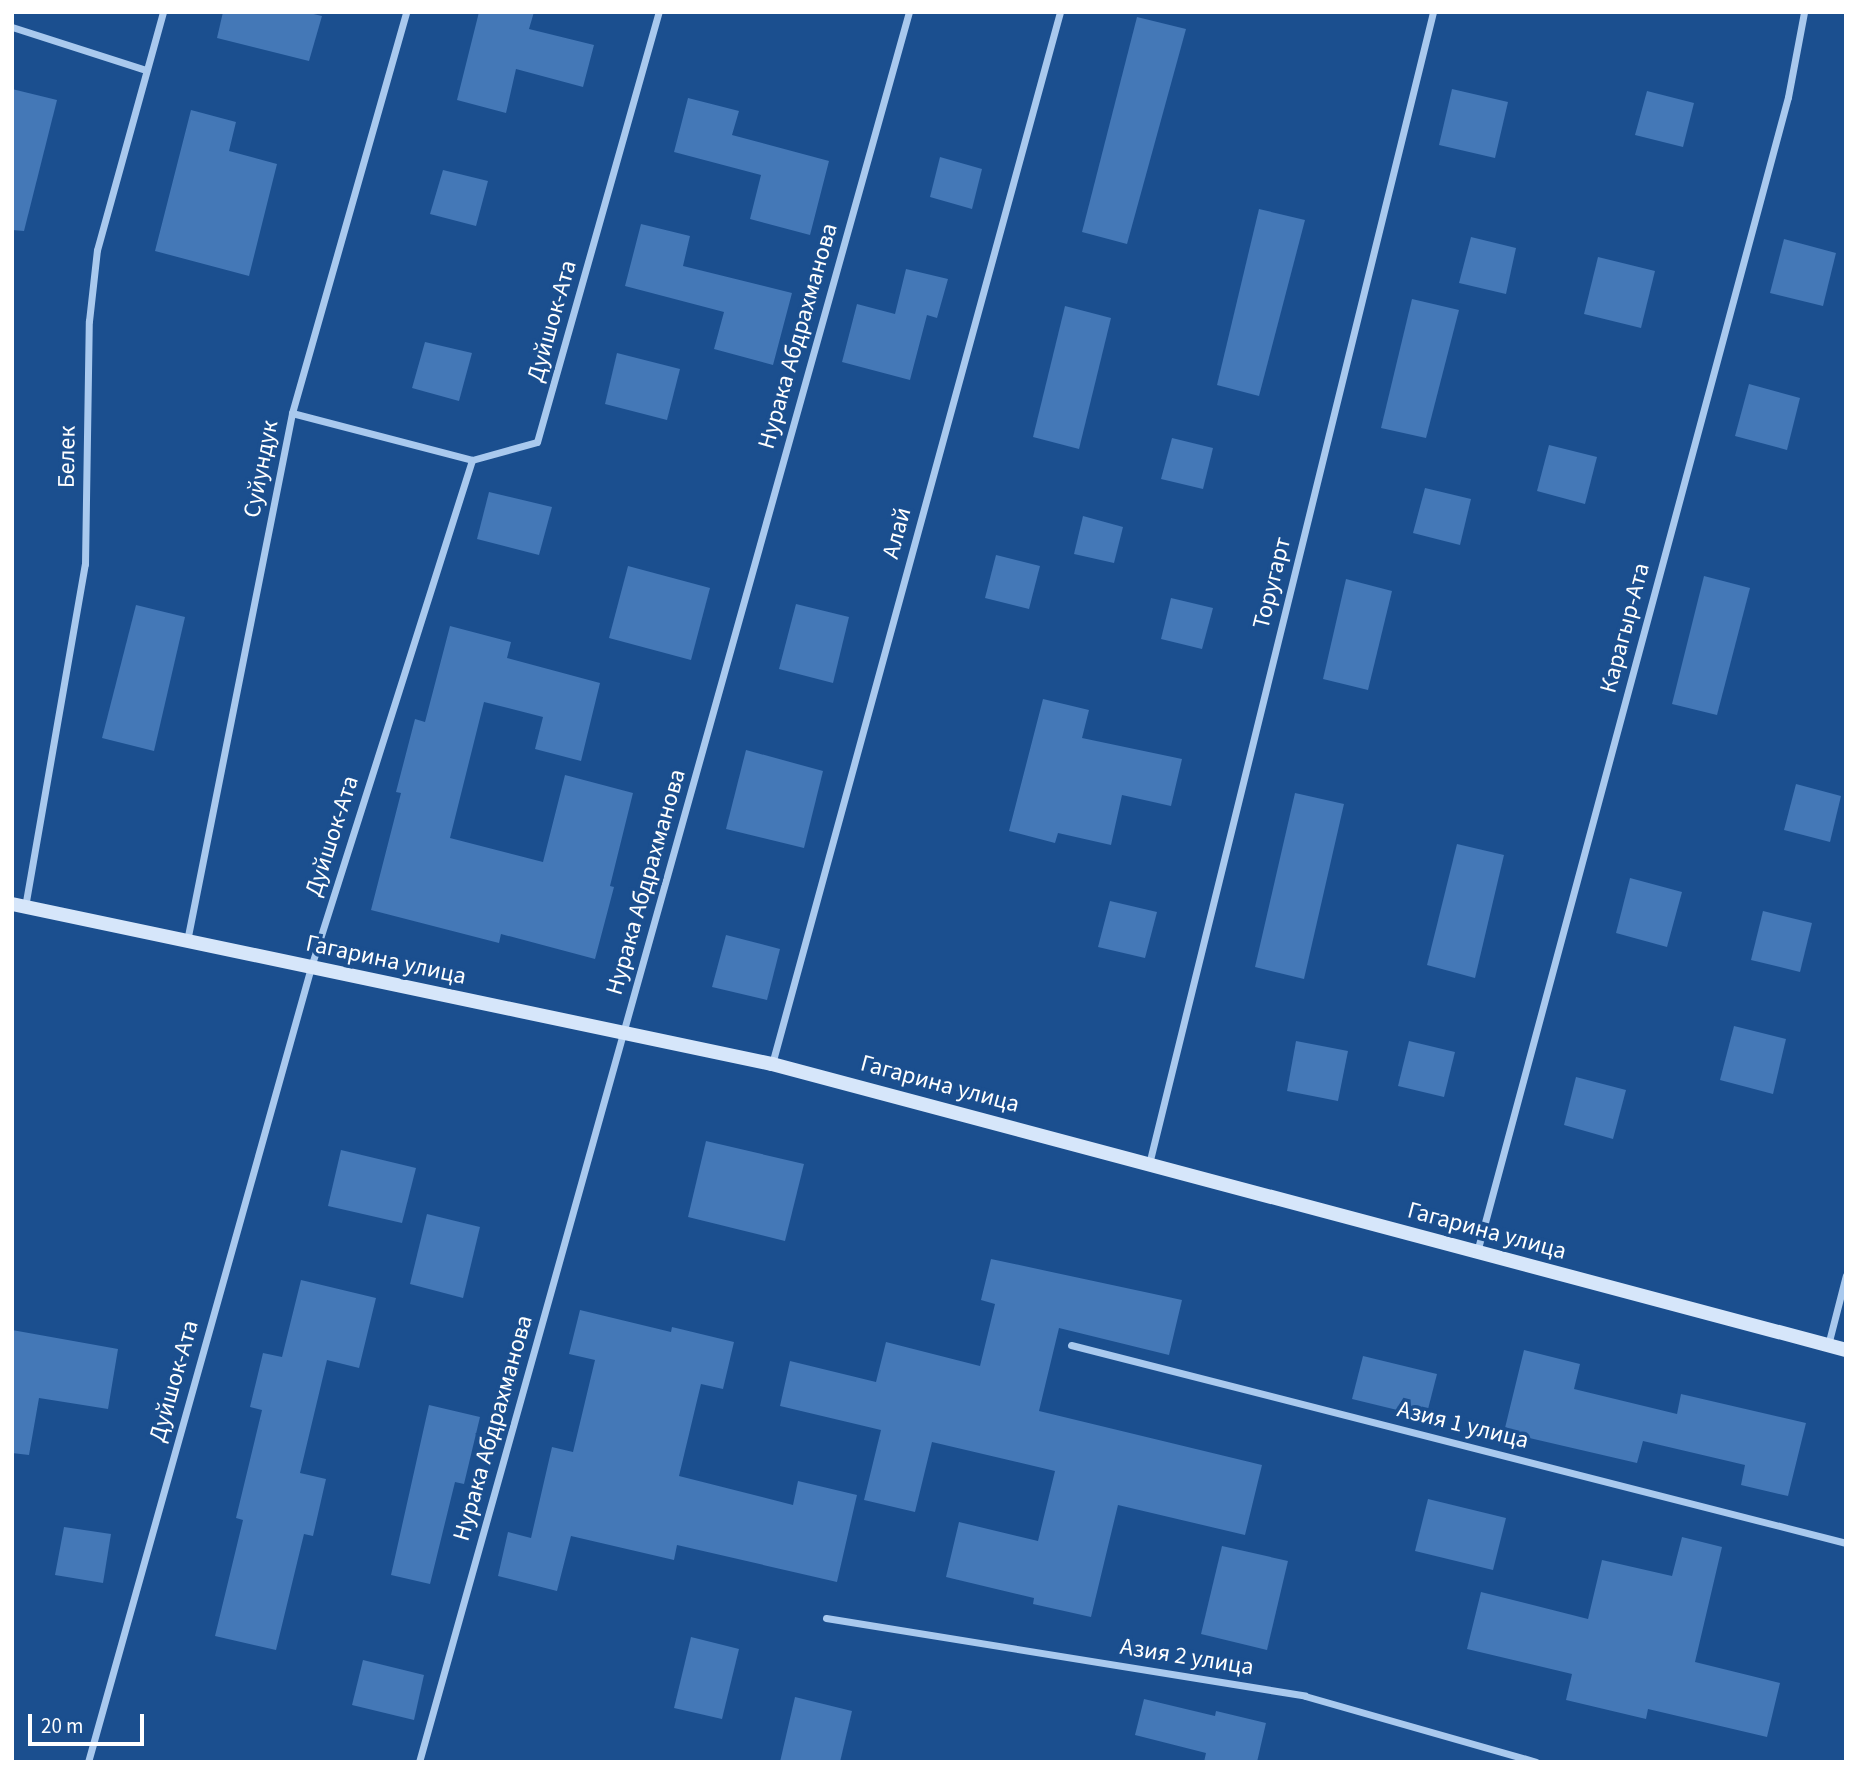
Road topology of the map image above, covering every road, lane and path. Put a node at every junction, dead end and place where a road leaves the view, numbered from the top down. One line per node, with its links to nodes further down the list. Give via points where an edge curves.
1 (163, 12): 9 (street, Белек)
2 (406, 12): 10 (street, Суйундук)
3 (659, 12): 11 (street, Дуйшок-Ата, via 537,442)
4 (909, 12): 15 (street, Нурака Абдрахманова)
5 (1060, 12): 16 (street, Алай)
6 (1433, 12): 17 (street, Торугарт)
7 (1804, 12): 18 (street, Карагыр-Ата, via 1788,97)
8 (12, 27): 9 (street)
9 (146, 70): 12 (street, Белек, via 97,250 89,321 85,564)
10 (292, 413): 11 (street); 13 (street, Суйундук)
11 (472, 460): 14 (street, Дуйшок-Ата)
12 (19, 905): 13 (main road, Гагарина улица)
13 (187, 941): 14 (main road, Гагарина улица)
14 (311, 967): 15 (main road, Гагарина улица); 25 (street, Дуйшок-Ата)
15 (624, 1033): 16 (main road, Гагарина улица); 26 (street, Нурака Абдрахманова)
16 (772, 1064): 17 (main road, Гагарина улица)
17 (1149, 1164): 18 (main road, Гагарина улица)
18 (1477, 1252): 21 (main road, Гагарина улица)
19 (1846, 1275): 21 (street)
20 (1071, 1345): 23 (street, Азия 1 улица)
21 (1828, 1345): 22 (main road, Гагарина улица)
22 (1846, 1350)
23 (1846, 1543)
24 (826, 1618): 27 (street, Азия 2 улица, via 1305,1696)
25 (88, 1762)
26 (419, 1762)
27 (1536, 1762)

